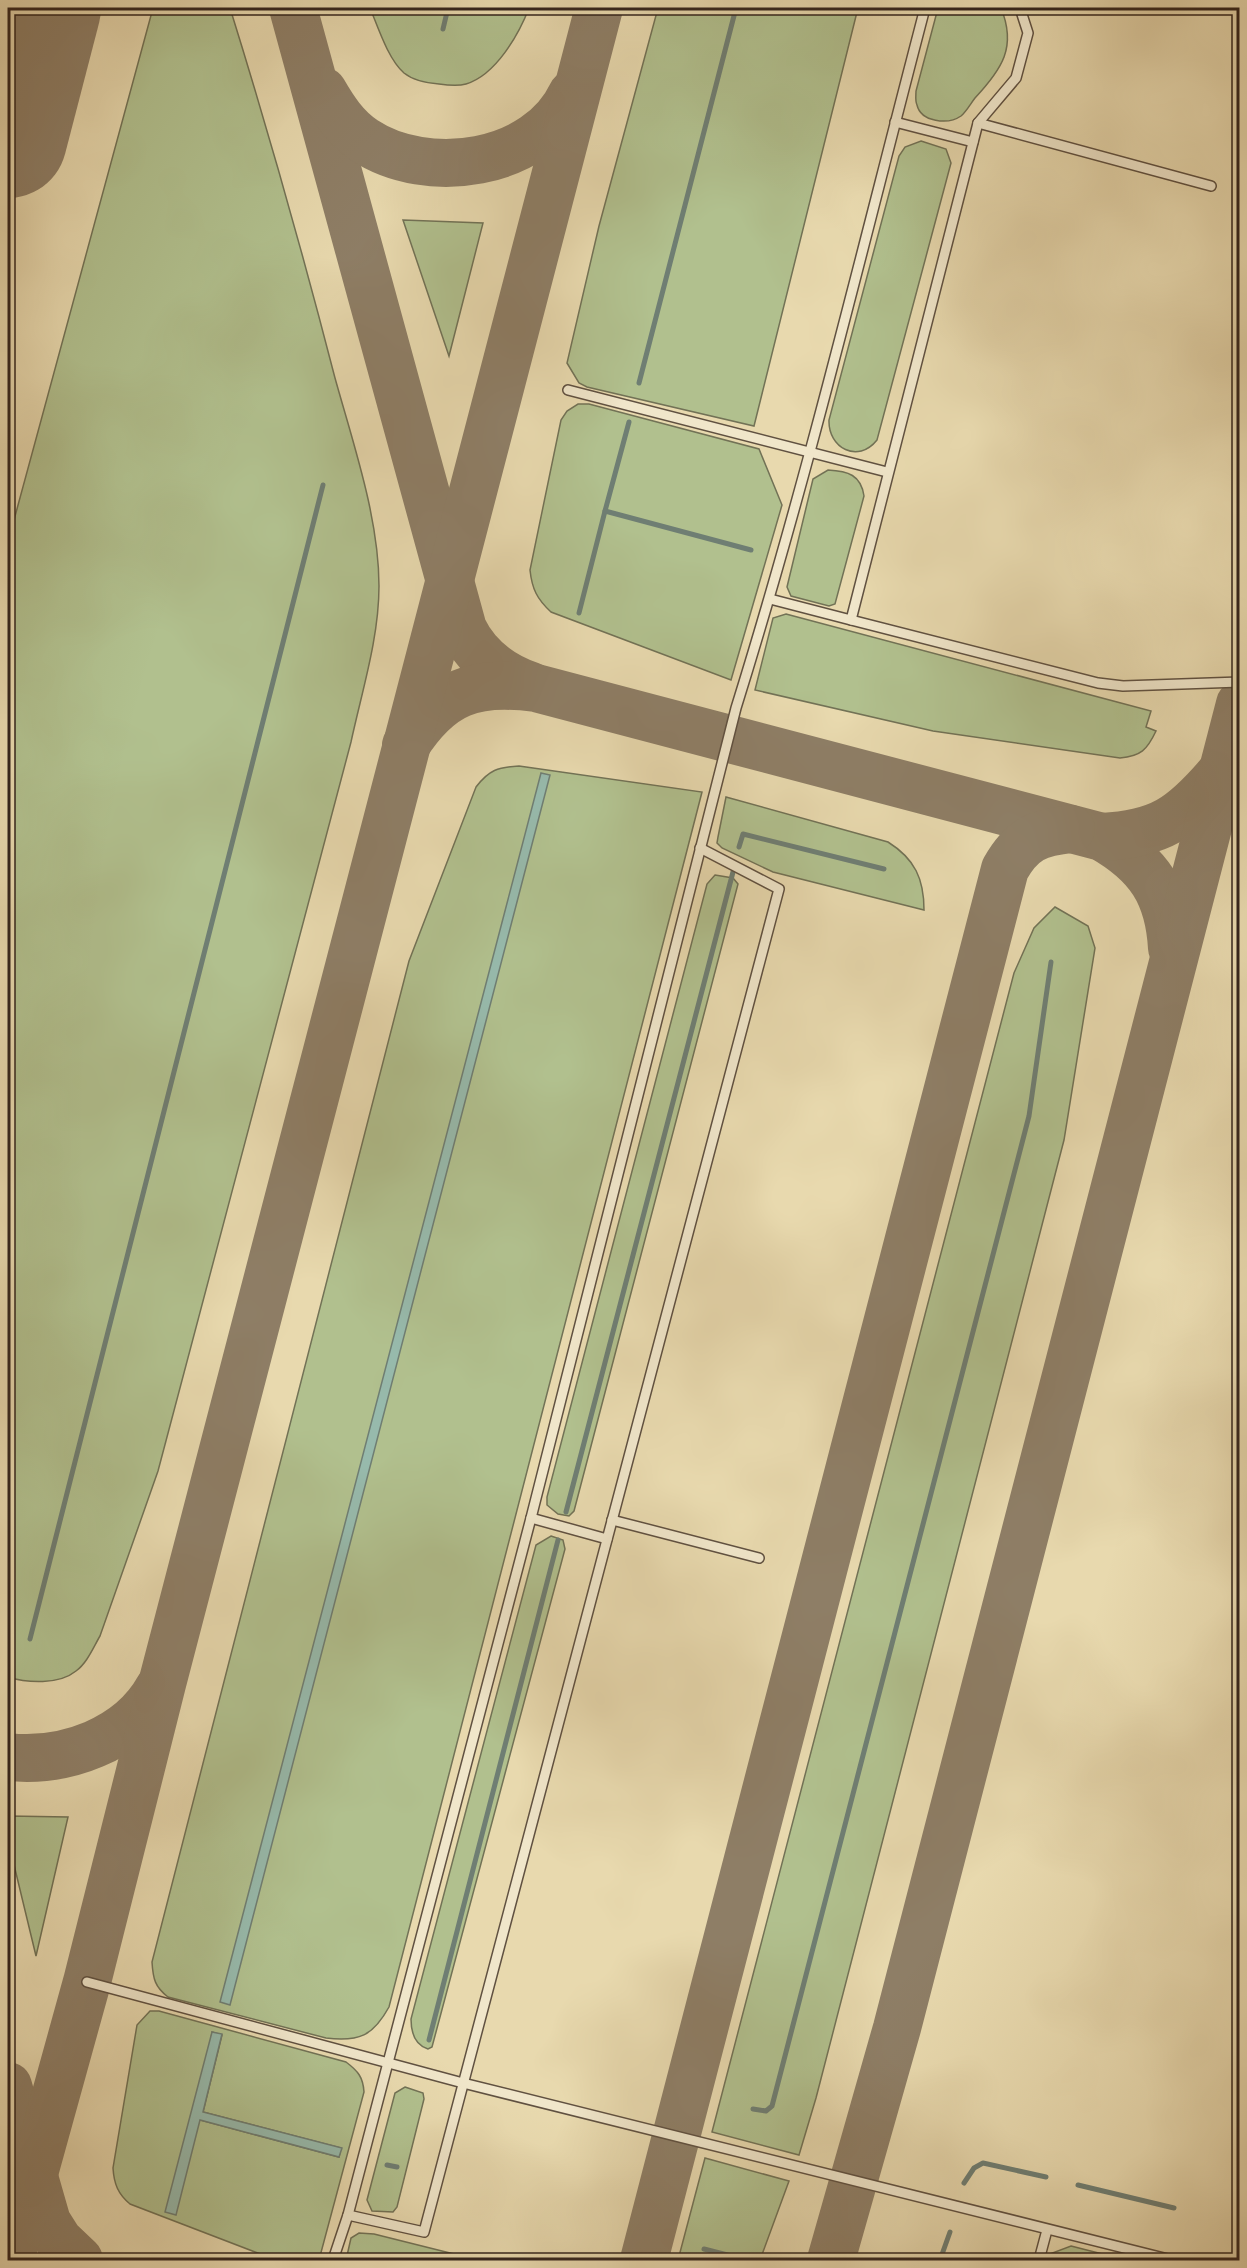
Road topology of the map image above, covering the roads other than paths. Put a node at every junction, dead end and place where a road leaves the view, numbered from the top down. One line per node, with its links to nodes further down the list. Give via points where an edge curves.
1 (924, 8): 3 (lane)
2 (1020, 8): 4 (lane, via 1028,33 1016,78)
3 (895, 122): 5 (lane); 8 (lane)
4 (978, 123): 5 (lane); 6 (lane)
5 (973, 142): 9 (lane)
6 (1211, 186)
7 (568, 390): 8 (lane)
8 (810, 451): 9 (lane); 10 (lane)
9 (887, 472): 11 (lane)
10 (770, 599): 11 (lane); 13 (lane, via 736,708)
11 (851, 620): 12 (lane, via 1098,683 1123,686)
12 (1239, 682)
13 (700, 848): 14 (lane); 15 (lane, via 779,889)
14 (531, 1518): 16 (lane); 19 (lane)
15 (612, 1520): 16 (lane); 17 (lane)
16 (607, 1539): 20 (lane)
17 (759, 1558)
18 (87, 1982): 19 (lane)
19 (388, 2063): 20 (lane); 21 (lane)
20 (463, 2083): 21 (lane, via 424,2232); 22 (lane)
21 (348, 2215): 23 (lane)
22 (1047, 2230): 24 (lane); 25 (lane)
23 (333, 2260)
24 (1039, 2260)
25 (1172, 2260)

